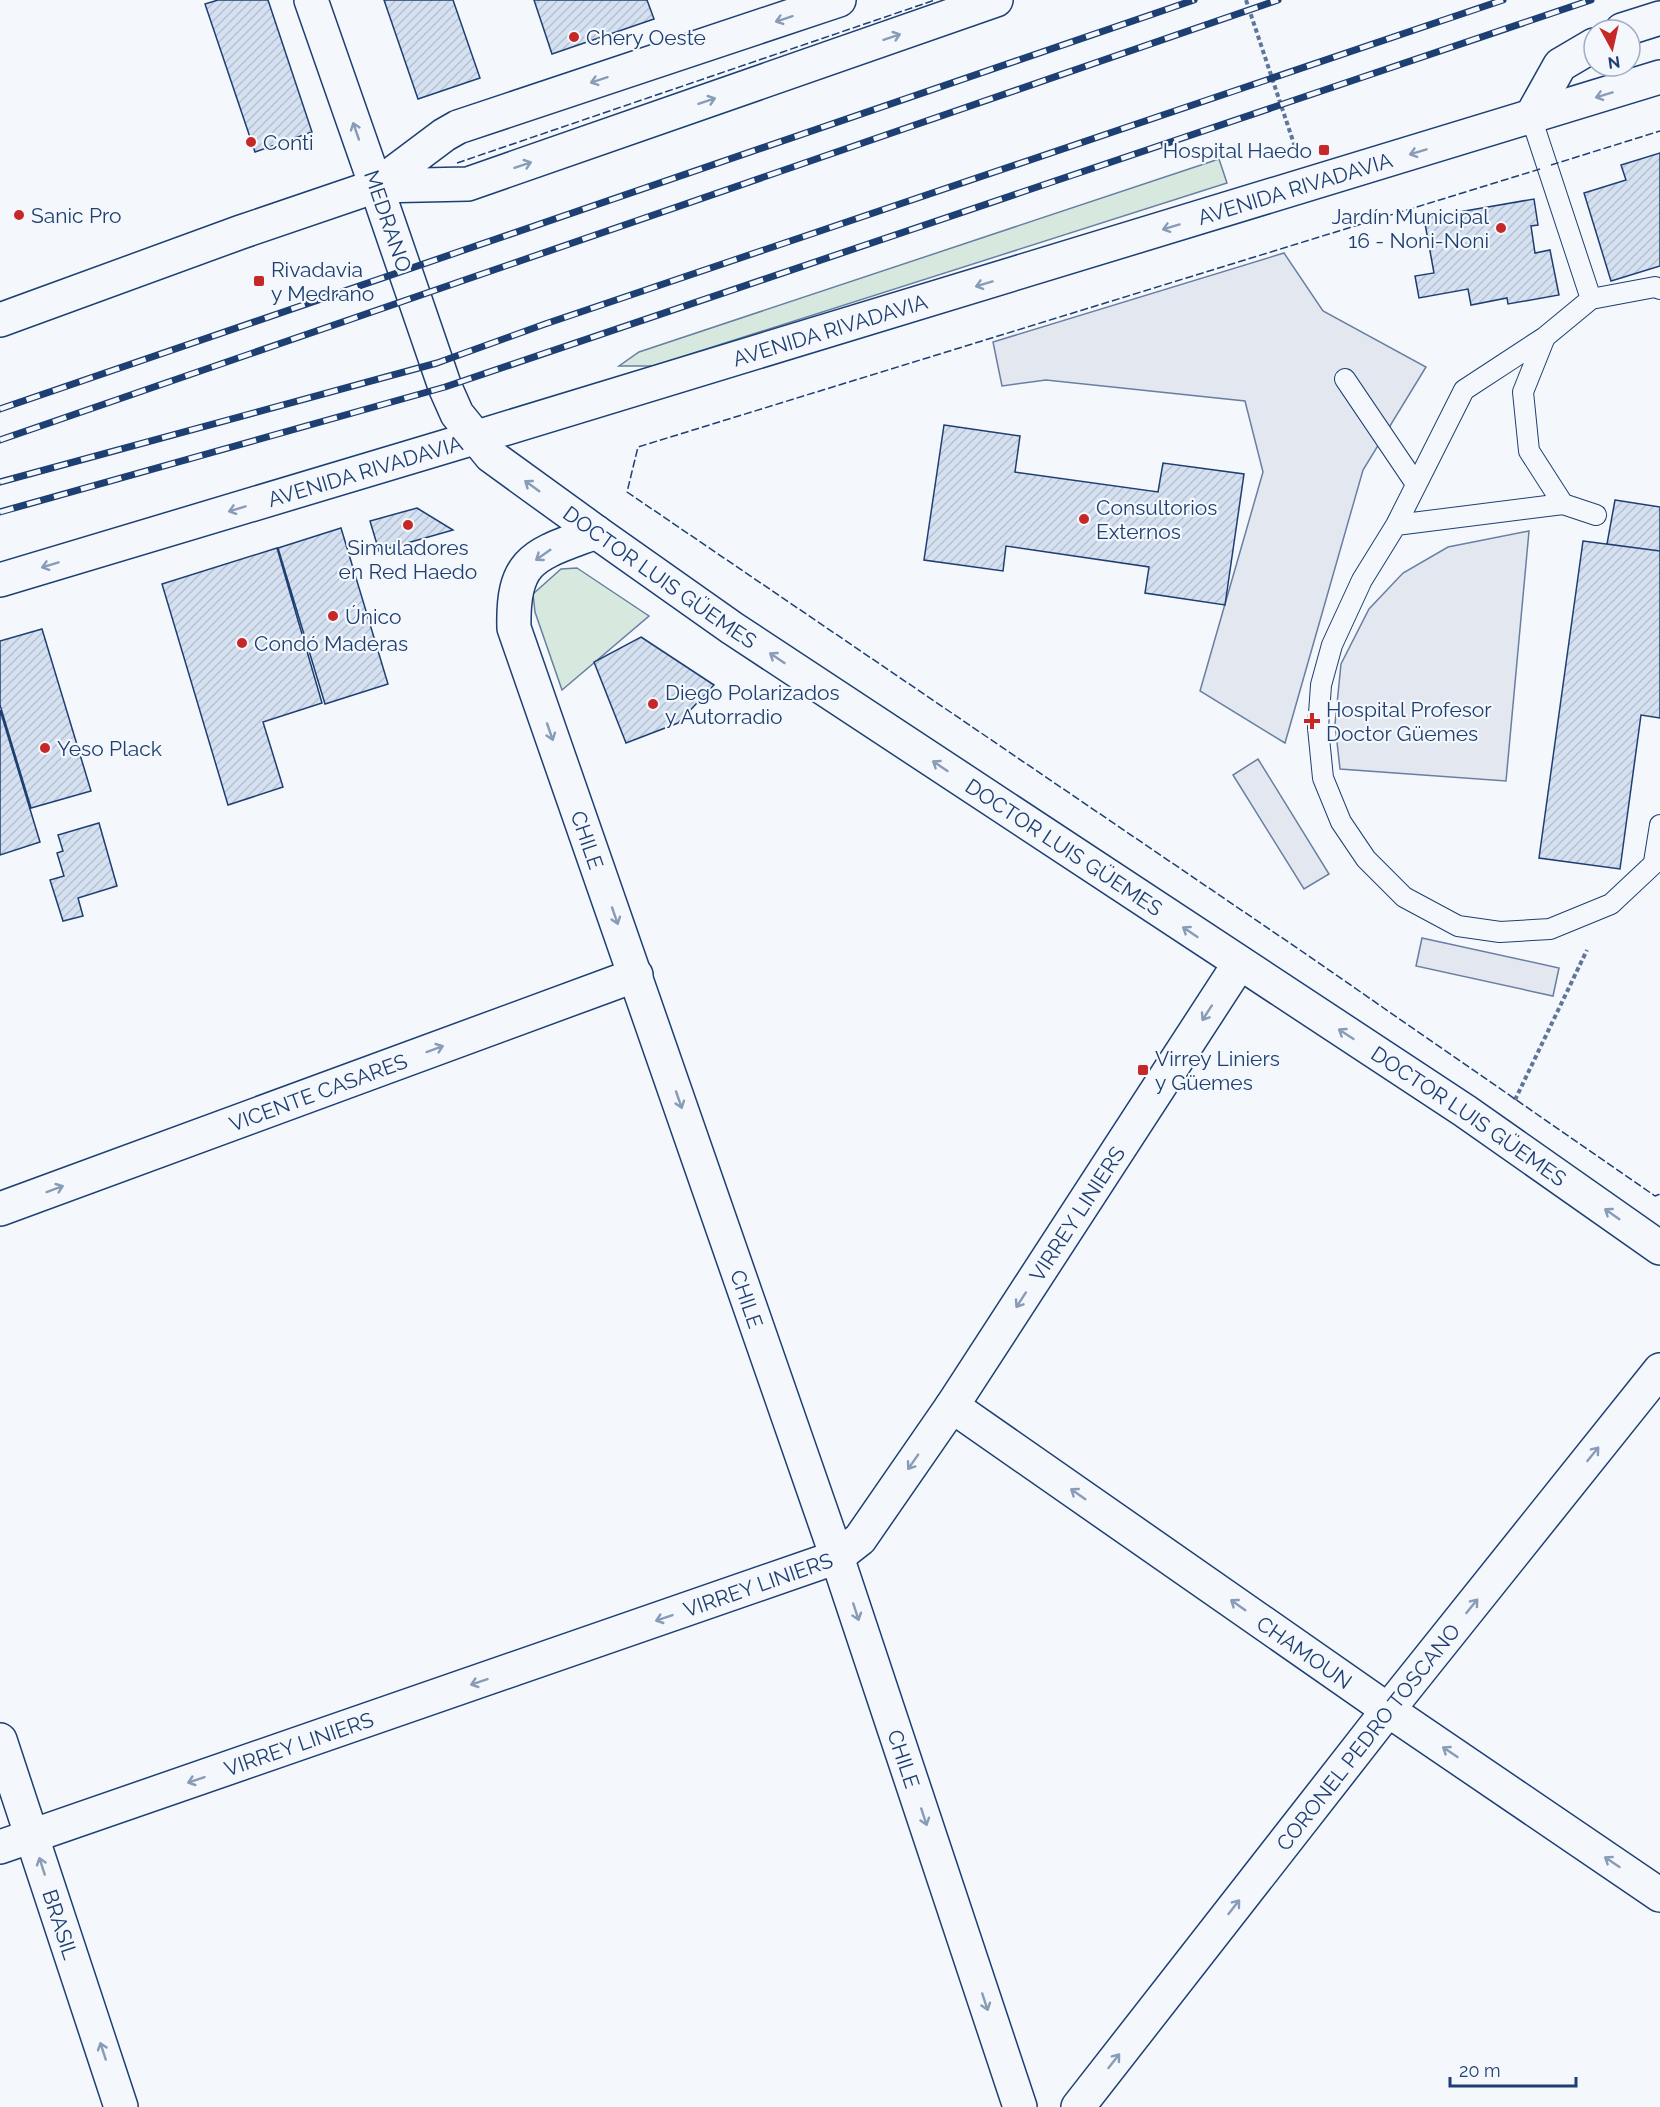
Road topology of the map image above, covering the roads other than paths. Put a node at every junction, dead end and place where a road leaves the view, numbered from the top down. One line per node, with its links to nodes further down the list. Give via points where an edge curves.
1 (311, 0): 9 (street, MEDRANO, one-way to 1)
2 (839, 0): 9 (street, one-way to 9, via 458,127)
3 (996, 0): 9 (street, one-way to 3, via 468,184)
4 (1660, 18): 5 (street)
5 (1642, 24)
6 (1582, 52): 8 (street, via 1560,65)
7 (1660, 77): 8 (street, AVENIDA RIVADAVIA, one-way to 8)
8 (1531, 117): 11 (lane); 15 (street, AVENIDA RIVADAVIA, one-way to 15)
9 (376, 186): 12 (street); 15 (street, MEDRANO, via 445,387)
10 (1660, 289): 11 (lane)
11 (1591, 299): 13 (lane)
12 (0, 320)
13 (1545, 337): 16 (lane, via 1464,390); 17 (lane, via 1523,392 1529,451)
14 (1345, 379): 16 (lane)
15 (474, 438): 20 (street, DOCTOR LUIS GÜEMES, one-way to 15, via 491,456); 21 (street, AVENIDA RIVADAVIA, one-way to 21)
16 (1416, 484): 19 (lane)
17 (1563, 504): 18 (lane); 19 (lane)
18 (1596, 515)
19 (1396, 525): 23 (lane, via 1357,591 1332,645 1321,685 1318,728 1323,777 1341,822 1372,868 1404,897 1458,926 1500,932 1550,929 1611,904)
20 (596, 532): 24 (street, DOCTOR LUIS GÜEMES, one-way to 20, via 732,628); 25 (street, CHILE, one-way to 25, via 548,550 521,571 513,598 514,628)
21 (0, 580)
22 (1660, 825): 23 (lane)
23 (1657, 860)
24 (1239, 964): 27 (street, DOCTOR LUIS GÜEMES, one-way to 24, via 1465,1111); 29 (street, VIRREY LINIERS, one-way to 29)
25 (636, 975): 26 (street, VICENTE CASARES, one-way to 25); 30 (street, CHILE, one-way to 30)
26 (0, 1209)
27 (1660, 1248)
28 (1660, 1370): 31 (street, CORONEL PEDRO TOSCANO, one-way to 28)
29 (952, 1406): 30 (street, VIRREY LINIERS, one-way to 30, via 860,1539); 31 (street, CHAMOUN, one-way to 29)
30 (837, 1557): 33 (street, VIRREY LINIERS, one-way to 33); 37 (street, CHILE, one-way to 37)
31 (1388, 1710): 35 (street, CHAMOUN, one-way to 31); 38 (street, CORONEL PEDRO TOSCANO, one-way to 31)
32 (0, 1740): 33 (street, BRASIL)
33 (32, 1836): 34 (street, VIRREY LINIERS); 36 (street, BRASIL, one-way to 33)
34 (0, 1847)
35 (1660, 1895)
36 (121, 2107)
37 (1020, 2107)
38 (1078, 2107)

